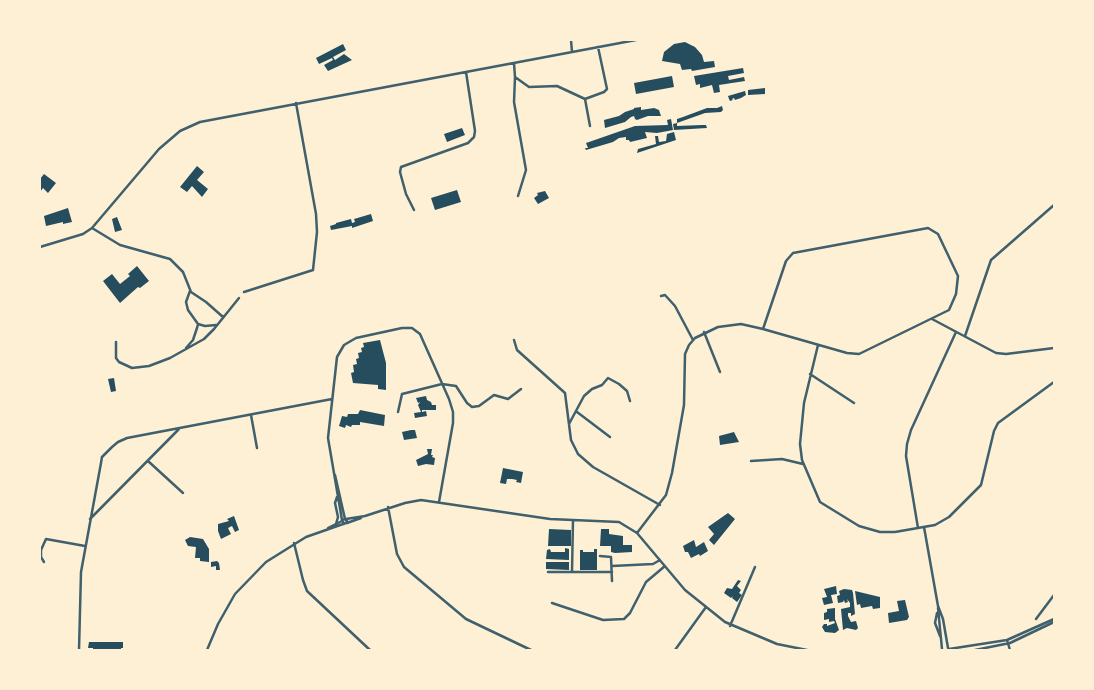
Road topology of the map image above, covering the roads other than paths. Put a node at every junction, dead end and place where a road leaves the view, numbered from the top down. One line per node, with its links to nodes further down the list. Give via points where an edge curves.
1 (571, 40): 4 (street)
2 (636, 40): 3 (street)
3 (598, 47): 4 (street); 8 (street, via 606,90)
4 (572, 52): 5 (street)
5 (514, 63): 6 (street); 7 (street)
6 (466, 72): 9 (street); 13 (street, via 474,137 468,143 401,167 406,194)
7 (515, 77): 8 (street, via 529,87 557,86); 11 (street, via 514,102 526,170)
8 (585, 99): 10 (street)
9 (296, 103): 14 (street, via 213,119 180,132 159,149); 17 (street, via 318,232 313,270)
10 (590, 126)
11 (518, 196)
12 (1054, 206): 27 (street, via 991,260)
13 (414, 210)
14 (92, 228): 15 (street, via 83,234); 16 (street, via 120,245 170,259 183,272)
15 (40, 247)
16 (190, 291): 20 (street); 22 (street, via 186,302 188,310)
17 (244, 292)
18 (661, 296): 29 (street, via 665,295 675,306)
19 (239, 298): 20 (street)
20 (223, 317): 23 (street)
21 (932, 319): 24 (street, via 950,308 959,280 938,234 927,228 791,254 786,261); 26 (street); 31 (street, via 859,354)
22 (198, 324): 23 (street); 33 (street, via 193,340)
23 (218, 324): 33 (street, via 204,339)
24 (763, 329): 25 (street, via 733,324); 31 (street)
25 (704, 332): 29 (street); 34 (street)
26 (956, 332): 27 (street); 62 (street, via 907,442 906,456)
27 (965, 336): 32 (street, via 999,354)
28 (514, 340): 45 (street, via 516,348 523,356 564,391)
29 (693, 340): 55 (street, via 685,358 684,405 672,473 666,495)
30 (116, 342): 33 (street, via 117,360 132,368 150,366)
31 (818, 345): 35 (street)
32 (1054, 348)
33 (182, 351)
34 (720, 372)
35 (810, 374): 41 (street); 51 (street, via 804,397 800,444)
36 (1054, 382): 61 (street, via 996,424 983,480 978,490 946,520)
37 (442, 384): 38 (street, via 456,386 472,407 494,395 508,399); 39 (street, via 420,334 413,329 402,328 361,336 344,344 336,361); 42 (street, via 402,394); 54 (street, via 453,417)
38 (521, 389)
39 (332, 399): 44 (street); 53 (street, via 328,438)
40 (630, 401): 43 (street, via 627,391 608,378 602,385 589,391)
41 (854, 403)
42 (398, 412)
43 (577, 412): 45 (street); 47 (street)
44 (251, 415): 46 (street); 48 (street)
45 (569, 424): 55 (street, via 572,444 584,460)
46 (180, 428): 49 (street); 57 (street, via 124,439 105,454 99,468)
47 (610, 437)
48 (257, 448)
49 (148, 461): 52 (street); 57 (street)
50 (751, 461): 51 (street, via 782,459)
51 (803, 464): 62 (street, via 820,502 856,524 880,532)
52 (183, 493)
53 (339, 496): 59 (street); 60 (street, via 335,503 338,517)
54 (439, 502): 56 (street, via 413,501); 58 (street, via 550,519)
55 (660, 505): 64 (street)
56 (388, 507): 59 (street); 91 (street, via 397,554 404,567 466,619)
57 (90, 519): 66 (street)
58 (573, 520): 64 (street, via 614,520 627,525); 74 (street)
59 (345, 521): 60 (street); 63 (street)
60 (336, 524): 63 (street)
61 (924, 527): 62 (street); 79 (street)
62 (918, 528)
63 (326, 529): 65 (street)
64 (637, 533): 68 (street)
65 (294, 543): 89 (street, via 266,562 239,588 223,614); 90 (street, via 307,591)
66 (85, 546): 69 (street, via 46,540 41,550); 88 (street, via 80,578)
67 (600, 556): 70 (street, via 611,556)
68 (660, 560): 70 (street, via 652,564); 71 (street)
69 (44, 562)
70 (612, 566): 75 (street)
71 (665, 566): 78 (street, via 646,582 630,613 624,619 602,620); 80 (street, via 685,590)
72 (755, 567): 83 (street)
73 (548, 572): 74 (street)
74 (572, 572): 75 (street)
75 (612, 572): 76 (street)
76 (612, 581)
77 (1054, 595): 81 (street)
78 (552, 603)
79 (938, 606): 86 (street); 87 (street)
80 (706, 607): 83 (street); 92 (street)
81 (1036, 619)
82 (1054, 620): 84 (street); 85 (street)
83 (730, 626): 93 (street, via 777,644)
84 (1007, 640): 85 (street); 87 (street)
85 (1008, 644): 94 (street); 95 (street)
86 (941, 649): 87 (street)
87 (949, 649)
88 (79, 650)
89 (207, 650)
90 (370, 650)
91 (531, 650)
92 (675, 650)
93 (808, 650)
94 (975, 650)
95 (1010, 650)

